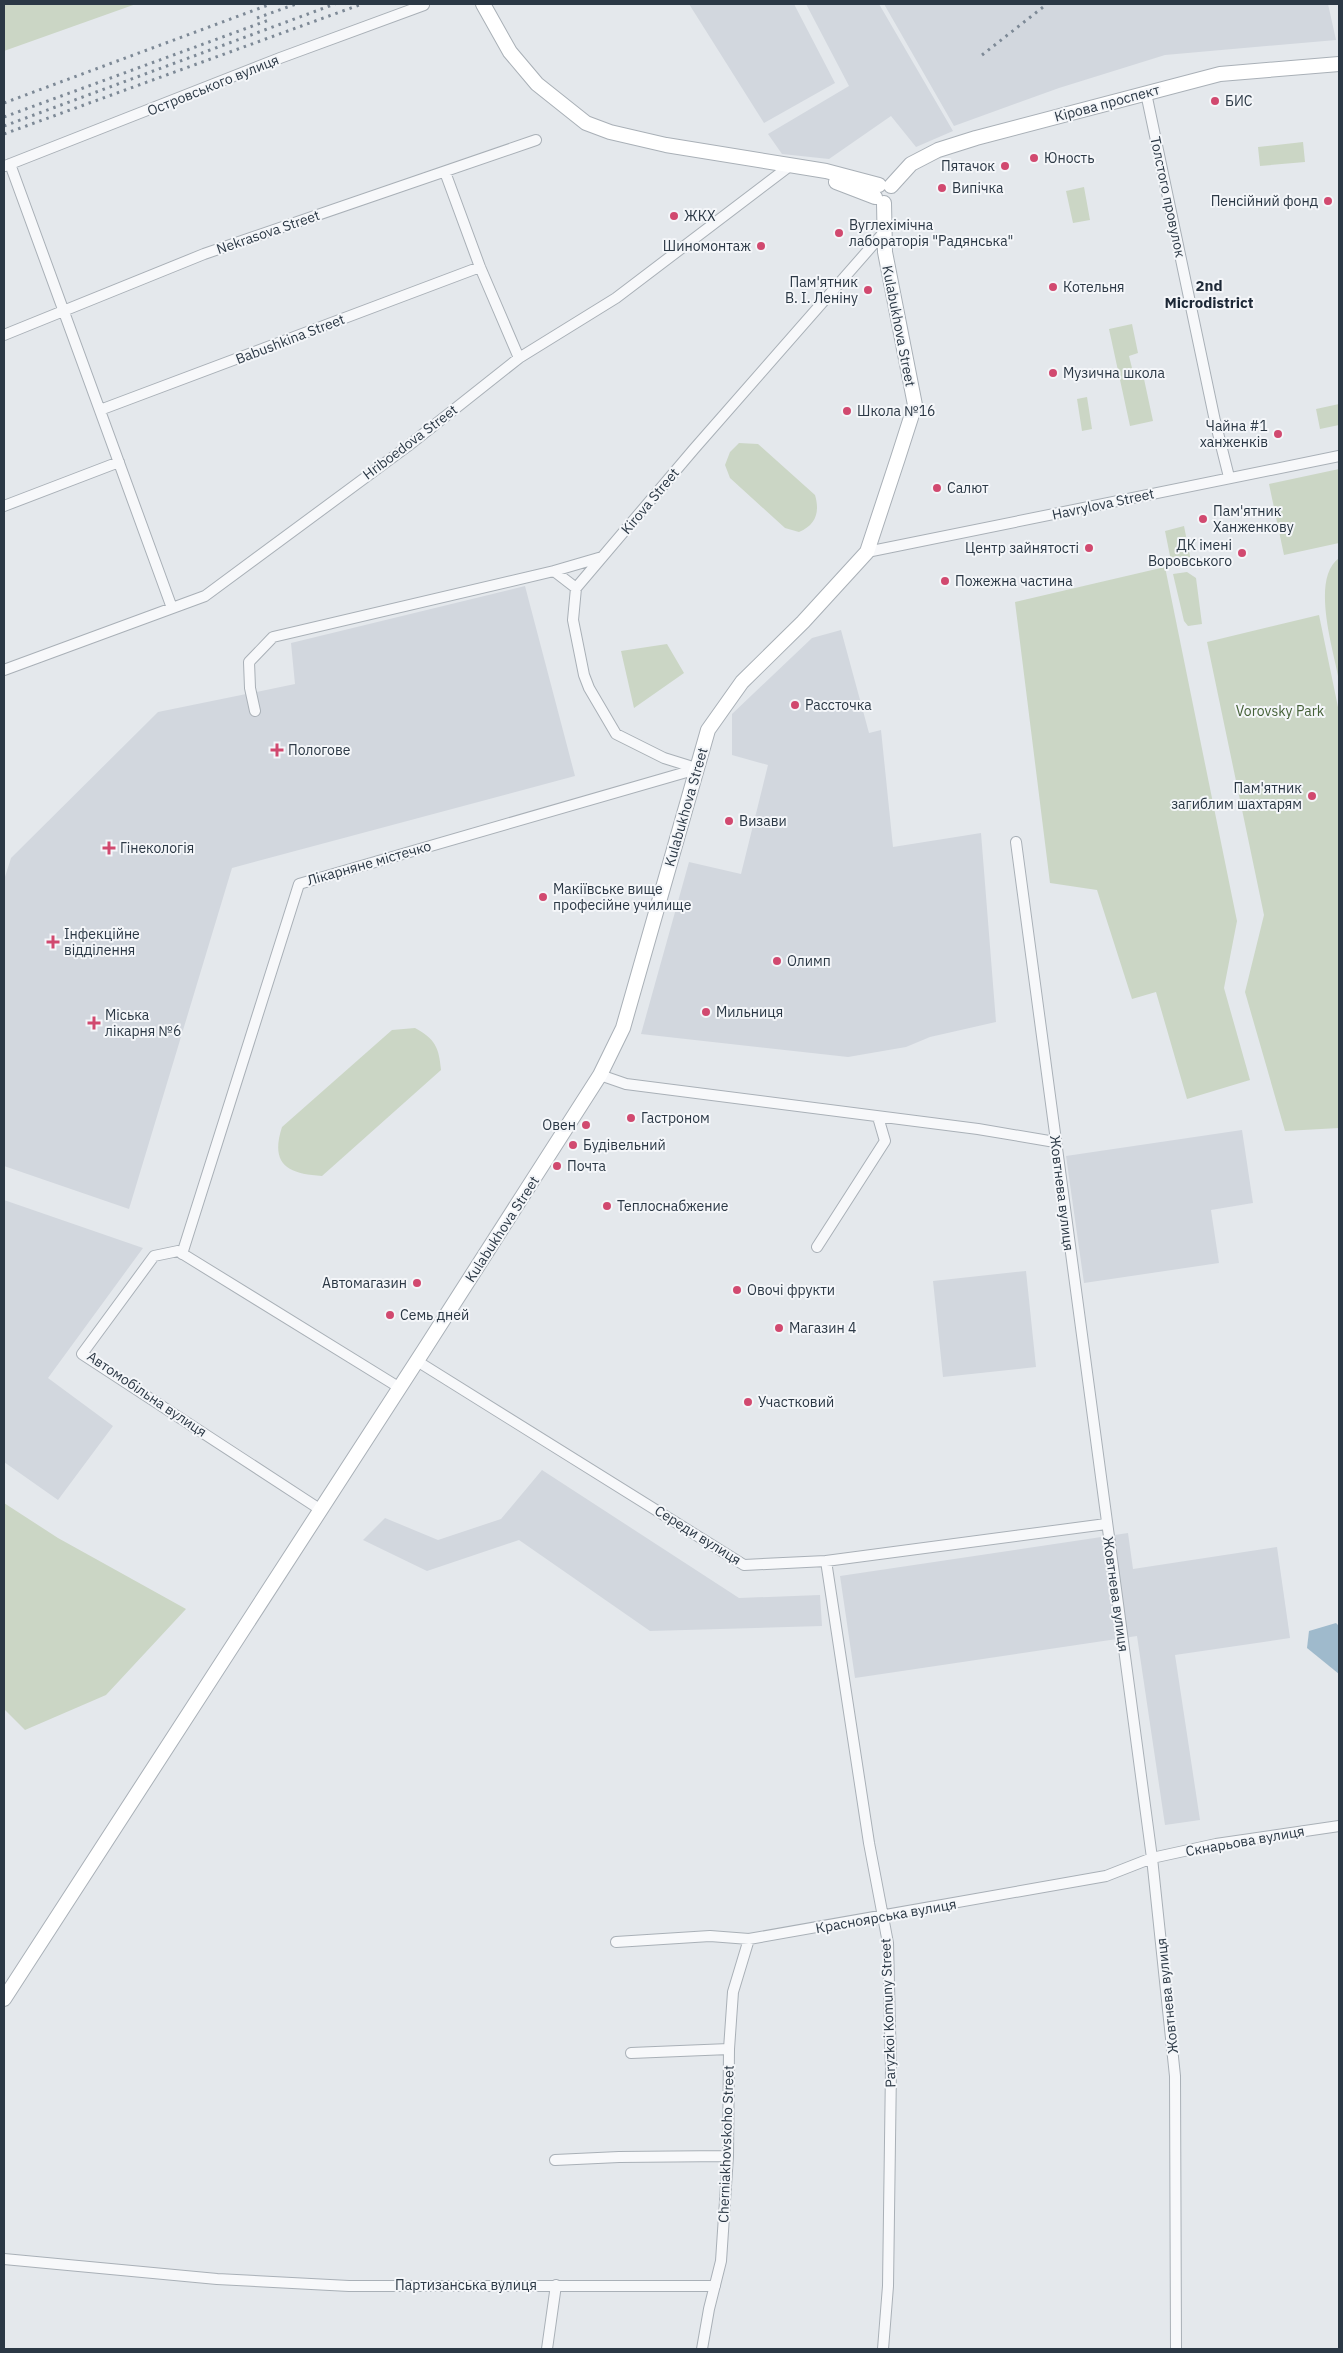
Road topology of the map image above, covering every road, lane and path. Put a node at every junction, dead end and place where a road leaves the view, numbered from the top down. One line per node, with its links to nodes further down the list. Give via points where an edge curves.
1 (482, 4): 6 (street, via 510,52 536,84 586,123 666,145)
2 (424, 5): 7 (street, Островського вулиця)
3 (1339, 64): 4 (street, Кірова проспект, via 1220,74)
4 (1146, 93): 9 (street, Кірова проспект, via 938,150 911,164); 18 (street, Толстого провулок)
5 (536, 140): 8 (street, Nekrasova Street)
6 (790, 165): 9 (street); 14 (street, Hriboedova Street, via 616,298)
7 (7, 166): 12 (street)
8 (445, 172): 11 (street); 12 (street, Nekrasova Street, via 204,254)
9 (882, 193): 10 (street, Kulabukhova Street)
10 (885, 231): 20 (street, Kulabukhova Street, via 885,252 915,405); 21 (street, Kirova Street)
11 (480, 267): 14 (street); 15 (street, Babushkina Street)
12 (62, 311): 13 (street, Nekrasova Street); 15 (street)
13 (4, 335)
14 (519, 358): 24 (street, Hriboedova Street, via 408,446 205,596)
15 (100, 410): 17 (street)
16 (1339, 456): 18 (street, Havrylova Street)
17 (119, 462): 19 (street); 24 (street)
18 (1229, 477): 20 (street, Havrylova Street)
19 (4, 506)
20 (867, 552): 27 (street, Kulabukhova Street, via 742,682 708,730)
21 (603, 557): 22 (street); 23 (street, Kirova Street)
22 (554, 571): 23 (street); 26 (street, via 273,637 250,662 250,688)
23 (576, 588): 27 (street, via 573,620 584,675 616,734 664,758)
24 (172, 608): 25 (street, Hriboedova Street)
25 (4, 670)
26 (255, 711)
27 (697, 768): 29 (street, Kulabukhova Street, via 623,1028); 33 (street, Лікарняне містечко, via 299,884)
28 (1016, 842): 31 (street, Жовтнева вулиця)
29 (600, 1075): 30 (street, via 626,1084); 34 (street, Kulabukhova Street)
30 (878, 1117): 31 (street); 32 (street, via 885,1141)
31 (1055, 1142): 37 (street, Жовтнева вулиця)
32 (817, 1247)
33 (182, 1254): 35 (street); 36 (street, Автомобільна вулиця, via 178,1251 154,1256 82,1354)
34 (417, 1361): 35 (street, Kulabukhova Street); 38 (street, Середи вулиця, via 744,1565)
35 (400, 1388): 36 (street, Kulabukhova Street)
36 (321, 1510): 44 (street, Kulabukhova Street)
37 (1106, 1524): 38 (street, Середи вулиця); 40 (street, Жовтнева вулиця)
38 (826, 1561): 41 (street, Paryzkoi Komuny Street)
39 (1339, 1826): 40 (street, Скнарьова вулиця, via 1216,1844)
40 (1152, 1858): 41 (street, Красноярська вулиця, via 1106,1876); 55 (street, Жовтнева вулиця, via 1175,2076)
41 (883, 1917): 42 (street, Красноярська вулиця); 54 (street, Paryzkoi Komuny Street, via 888,1943 891,2068 888,2286)
42 (750, 1939): 43 (street, Красноярська вулиця, via 710,1936); 45 (street, Cherniakhovskoho Street, via 733,1992)
43 (616, 1942)
44 (4, 1999)
45 (729, 2050): 46 (street); 47 (street, Cherniakhovskoho Street)
46 (631, 2053)
47 (728, 2156): 48 (street); 51 (street, Cherniakhovskoho Street, via 721,2261)
48 (555, 2160)
49 (4, 2259): 50 (street, Партизанська вулиця, via 218,2279 349,2286)
50 (556, 2285): 51 (street, Партизанська вулиця); 52 (street)
51 (715, 2286): 53 (street, Cherniakhovskoho Street)
52 (547, 2349)
53 (702, 2349)
54 (883, 2349)
55 (1176, 2349)

